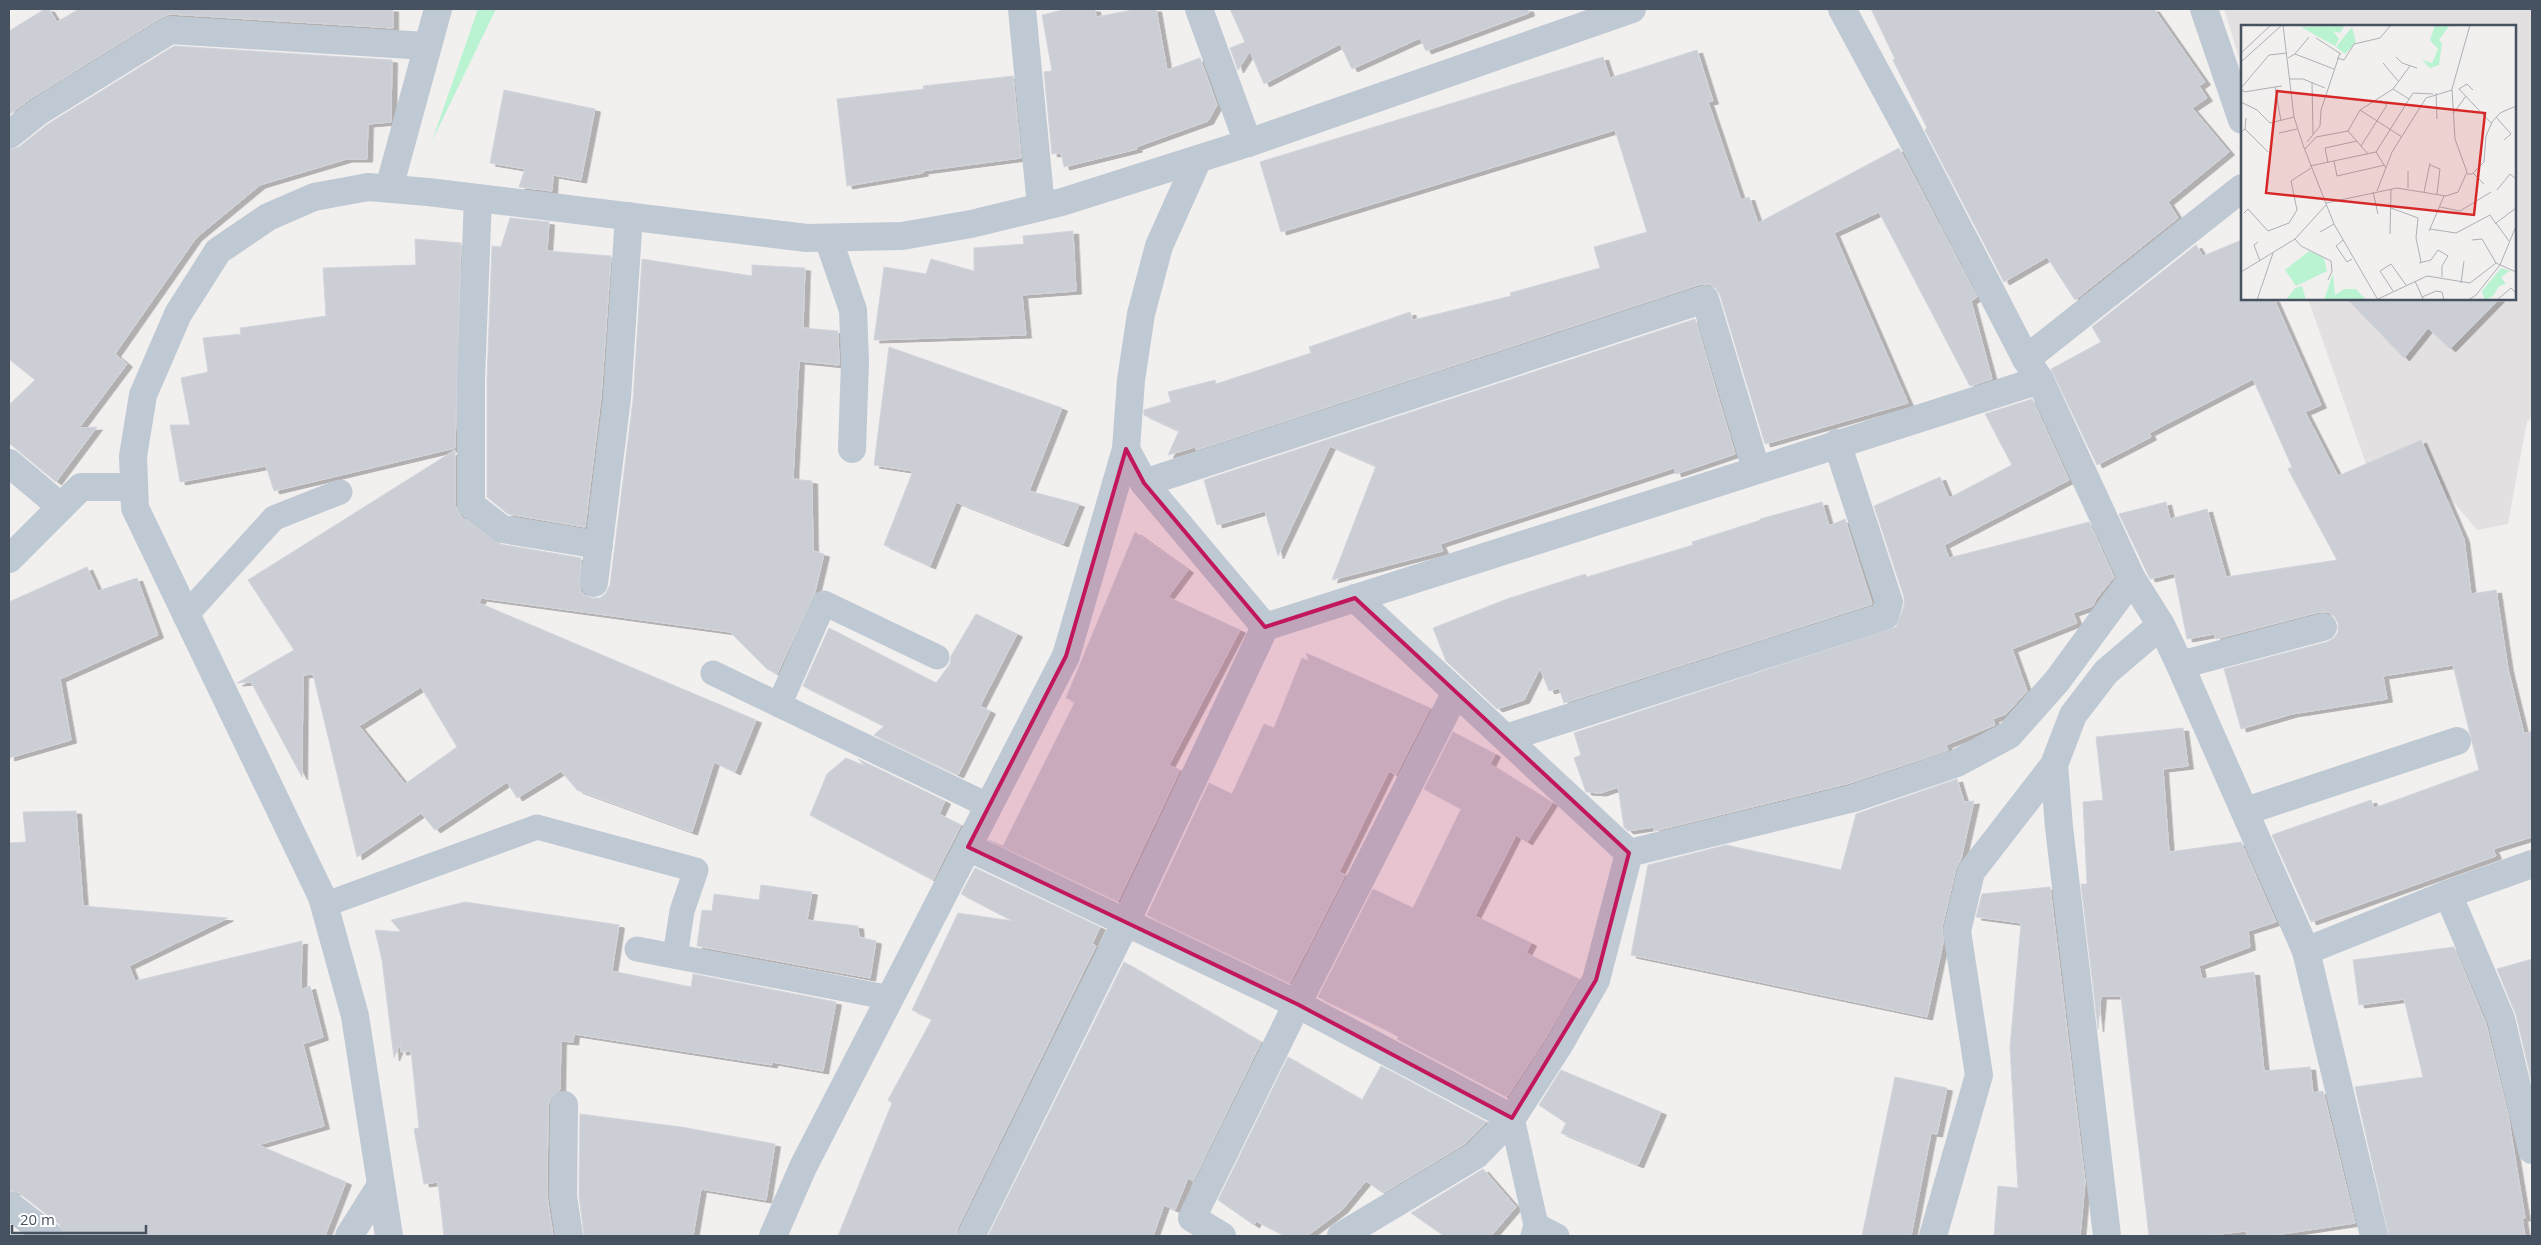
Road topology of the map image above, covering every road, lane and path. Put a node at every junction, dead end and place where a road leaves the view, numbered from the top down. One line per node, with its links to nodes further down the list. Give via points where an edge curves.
1 (438, 9): 7 (street)
2 (1022, 9): 15 (street)
3 (1199, 9): 10 (street)
4 (1632, 9): 10 (street)
5 (1842, 9): 18 (street)
6 (2204, 9): 8 (street)
7 (426, 46): 9 (street, via 170,30 39,111); 12 (street)
8 (2241, 117)
9 (9, 135)
10 (1248, 143): 11 (street)
11 (1198, 159): 15 (street); 21 (street, via 1159,246 1141,314 1130,380)
12 (389, 188): 14 (street); 25 (street, via 368,187 314,197 268,217 218,251 178,314 144,395 133,456)
13 (2241, 189): 18 (street)
14 (478, 198): 16 (street); 28 (street, via 471,379 471,505 502,529)
15 (1041, 207): 17 (street, via 902,236)
16 (629, 216): 17 (street); 28 (street, via 617,398)
17 (828, 238): 20 (street, via 853,310)
18 (2033, 369): 19 (street); 30 (street)
19 (1837, 443): 23 (street); 42 (street, via 1889,602 1885,616)
20 (852, 449)
21 (1126, 449): 24 (street); 45 (street, via 1066,656)
22 (9, 463): 27 (street)
23 (1756, 469): 24 (street, via 1705,299); 32 (street)
24 (1144, 483): 35 (street)
25 (134, 486): 27 (street, via 81,487); 33 (street, via 135,508)
26 (340, 492): 33 (lane, via 274,518)
27 (61, 507): 29 (street)
28 (599, 545): 31 (street)
29 (9, 559)
30 (2132, 580): 34 (street); 48 (street, via 2057,681 2009,735 1957,763 1854,798)
31 (594, 583)
32 (1356, 598): 35 (street); 40 (street)
33 (185, 616): 51 (street)
34 (2161, 625): 38 (street); 44 (street, via 2106,672 2073,715)
35 (1264, 627): 52 (street)
36 (2323, 627): 38 (street)
37 (938, 656): 41 (lane, via 824,604)
38 (2180, 665): 46 (street)
39 (713, 673): 41 (lane)
40 (1456, 692): 42 (street); 57 (street)
41 (779, 704): 45 (lane)
42 (1506, 738): 48 (street)
43 (2457, 741): 46 (street)
44 (2054, 765): 72 (street, via 1971,872 1957,930 1979,1075); 73 (street)
45 (989, 806): 47 (street)
46 (2246, 811): 54 (street)
47 (968, 847): 52 (street); 56 (street)
48 (1629, 853): 59 (street, via 1596,980 1559,1046)
49 (2532, 864): 50 (street)
50 (2448, 894): 54 (street); 60 (street, via 2500,1019)
51 (324, 904): 55 (lane, via 537,827 696,870 682,911); 61 (street, via 355,1016)
52 (1126, 922): 57 (street); 69 (street)
53 (637, 949): 55 (lane)
54 (2306, 951): 74 (street)
55 (676, 956): 56 (lane)
56 (891, 998): 68 (street, via 803,1168)
57 (1297, 1004): 59 (street); 70 (street, via 1192,1218)
58 (564, 1105): 67 (street, via 563,1196)
59 (1512, 1118): 63 (lane); 71 (street, via 1476,1155)
60 (2532, 1150)
61 (381, 1185): 65 (street); 66 (street)
62 (9, 1204): 64 (street)
63 (1542, 1233)
64 (49, 1236)
65 (349, 1236)
66 (389, 1236)
67 (569, 1236)
68 (773, 1236)
69 (971, 1236)
70 (1222, 1236)
71 (1341, 1236)
72 (1933, 1236)
73 (2107, 1236)
74 (2374, 1236)

